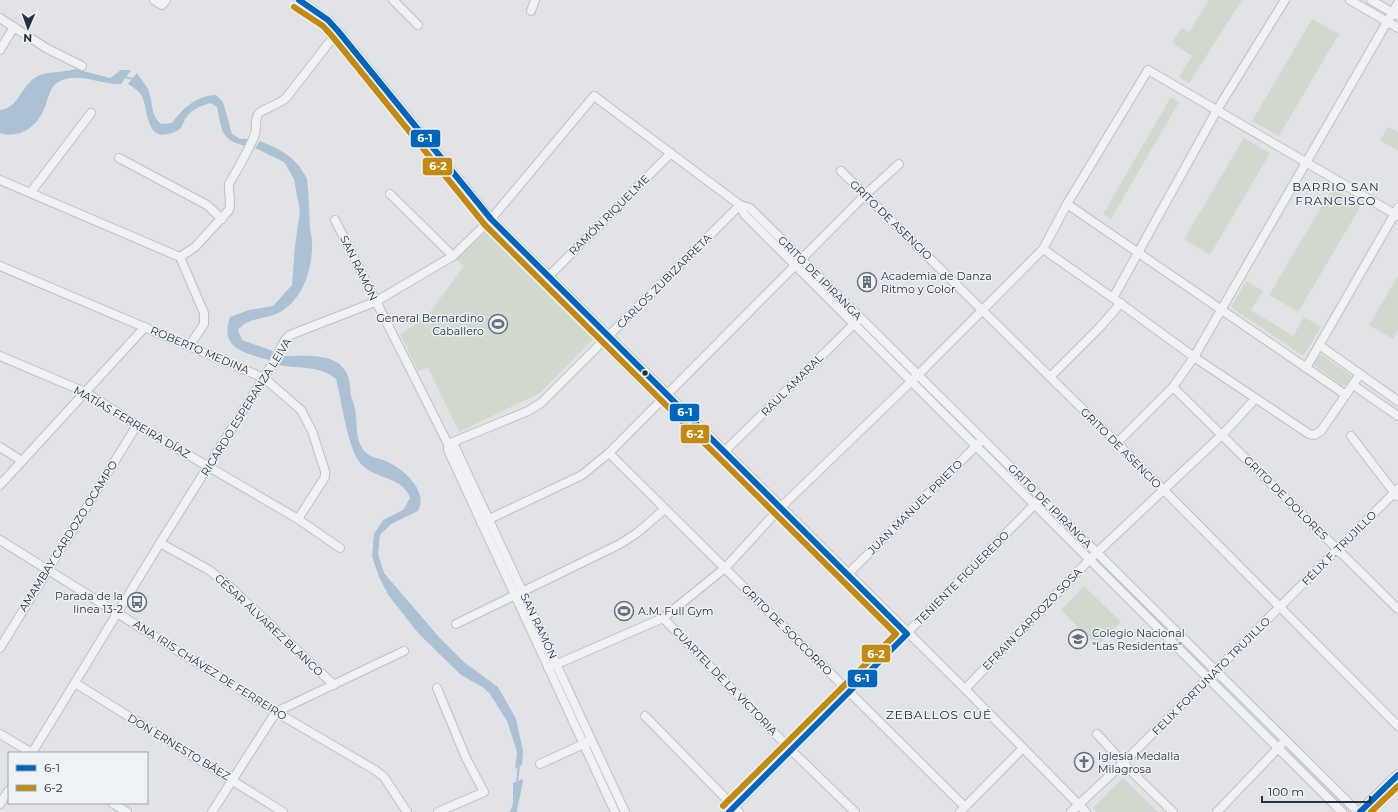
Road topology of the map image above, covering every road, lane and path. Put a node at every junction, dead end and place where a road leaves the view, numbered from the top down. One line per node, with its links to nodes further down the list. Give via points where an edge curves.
1 (154, 0): 8 (street)
2 (299, 0): 17 (street, via 328,20)
3 (393, 0): 14 (street)
4 (535, 0): 10 (street)
5 (1285, 0): 21 (street)
6 (1350, 0): 13 (street)
7 (1371, 0): 11 (street)
8 (164, 2)
9 (1398, 3): 11 (street)
10 (531, 11)
11 (1395, 14): 13 (street)
12 (0, 18): 15 (street)
13 (1387, 22): 16 (street); 25 (street)
14 (418, 25)
15 (14, 27): 18 (street); 19 (street, via 46,48)
16 (1398, 28)
17 (338, 31): 35 (street, via 286,98 278,105 260,113 256,119 256,132 229,184 232,203); 36 (street)
18 (0, 50)
19 (82, 66)
20 (594, 96): 23 (street, GRITO DE IPIRANGA); 36 (street, RICARDO ESPERANZA LEIVA)
21 (1217, 110): 25 (street); 32 (street, via 1148,70); 39 (street)
22 (91, 113): 29 (street)
23 (671, 153): 33 (street, GRITO DE IPIRANGA); 45 (street, RAMÓN RIQUELME)
24 (119, 158): 35 (street, via 207,205)
25 (1306, 162): 34 (street); 50 (street)
26 (899, 164): 31 (street)
27 (841, 171): 31 (street, GRITO DE ASENCIO)
28 (0, 180): 29 (street)
29 (31, 192): 41 (street)
30 (390, 194): 40 (street)
31 (865, 195): 42 (street); 49 (street, GRITO DE ASENCIO)
32 (1067, 204): 38 (street); 39 (street)
33 (740, 205): 42 (street, GRITO DE IPIRANGA, via 750,208); 44 (street, GRITO DE IPIRANGA, via 744,214); 53 (street, CARLOS ZUBIZARRETA)
34 (1397, 213): 55 (street)
35 (222, 219): 41 (street, via 195,247)
36 (491, 219): 40 (street, RICARDO ESPERANZA LEIVA); 45 (street)
37 (335, 220): 47 (street, SAN RAMÓN)
38 (1043, 249): 46 (street); 49 (street)
39 (1138, 252): 46 (street); 50 (street)
40 (453, 256): 47 (street, RICARDO ESPERANZA LEIVA)
41 (180, 257): 54 (street, via 204,314 204,324)
42 (802, 260): 44 (street); 51 (street, GRITO DE IPIRANGA)
43 (0, 266): 52 (street, ROBERTO MEDINA)
44 (796, 266): 51 (street, GRITO DE IPIRANGA); 67 (street)
45 (548, 277): 53 (street)
46 (1113, 298): 48 (street)
47 (375, 302): 62 (street, RICARDO ESPERANZA LEIVA, via 290,335); 77 (street, SAN RAMÓN)
48 (1121, 303): 57 (street); 61 (street)
49 (983, 310): 59 (street); 61 (street, GRITO DE ASENCIO)
50 (1221, 310): 57 (street); 58 (street)
51 (857, 321): 59 (street, GRITO DE IPIRANGA); 63 (street, GRITO DE IPIRANGA); 80 (street, RAUL AMARAL)
52 (144, 327): 54 (street, ROBERTO MEDINA); 66 (street)
53 (608, 336): 67 (street); 77 (street, CARLOS ZUBIZARRETA, via 541,402 528,411)
54 (190, 345): 62 (street, ROBERTO MEDINA)
55 (1319, 345): 58 (street); 60 (street)
56 (0, 356): 66 (street, MATÍAS FERREIRA DÍAZ)
57 (1194, 358): 65 (street); 70 (street)
58 (1306, 368): 68 (street)
59 (918, 374): 63 (street); 75 (street, GRITO DE IPIRANGA)
60 (1360, 374): 64 (street); 69 (street)
61 (1050, 377): 76 (street, GRITO DE ASENCIO)
62 (264, 378): 83 (street, RICARDO ESPERANZA LEIVA); 91 (street, ROBERTO MEDINA, via 301,410 312,431 325,471 325,477)
63 (910, 381): 78 (street, GRITO DE IPIRANGA); 89 (street)
64 (1353, 385): 68 (street); 71 (street)
65 (1173, 387): 73 (street, GRITO DE DOLORES); 76 (street)
66 (85, 392): 72 (street, MATÍAS FERREIRA DÍAZ); 82 (street)
67 (666, 395): 80 (street); 81 (street)
68 (1346, 395): 70 (street, via 1321,431 1314,435 1303,432)
69 (1397, 398)
70 (1255, 399): 73 (street, EFRAIN CARDOZO SOSA)
71 (1398, 416)
72 (137, 425): 83 (street, MATÍAS FERREIRA DÍAZ); 101 (street, AMAMBAY CARDOZO OCAMPO)
73 (1223, 434): 85 (street, EFRAIN CARDOZO SOSA); 97 (street, GRITO DE DOLORES)
74 (1351, 436): 86 (street)
75 (983, 440): 78 (street, JUAN MANUEL PRIETO); 87 (street, GRITO DE IPIRANGA)
76 (1117, 443): 85 (street, GRITO DE ASENCIO)
77 (448, 444): 92 (street, SAN RAMÓN, via 455,447); 93 (street, SAN RAMÓN, via 448,450)
78 (976, 446): 88 (street, GRITO DE IPIRANGA); 102 (street, JUAN MANUEL PRIETO)
79 (0, 447): 82 (street)
80 (725, 451): 89 (street)
81 (609, 453): 90 (street, GRITO DE SOCCORRO); 92 (street, via 582,475)
82 (22, 461): 84 (street)
83 (209, 467): 91 (street, MATÍAS FERREIRA DÍAZ); 95 (street, RICARDO ESPERANZA LEIVA)
84 (0, 485)
85 (1162, 490): 98 (street, EFRAIN CARDOZO SOSA); 105 (street, GRITO DE ASENCIO)
86 (1397, 493): 97 (street, FÉLIX F. TRUJILLO)
87 (1041, 498): 88 (street, TENIENTE FIGUEREDO); 98 (street, GRITO DE IPIRANGA)
88 (1035, 504): 99 (street, GRITO DE IPIRANGA); 110 (street, TENIENTE FIGUEREDO)
89 (781, 507): 100 (street); 102 (street)
90 (665, 509): 100 (street, GRITO DE SOCCORRO); 103 (street, via 620,544)
91 (298, 519): 96 (street, MATÍAS FERREIRA DÍAZ)
92 (490, 519): 93 (street); 103 (street, SAN RAMÓN)
93 (481, 523): 104 (street, SAN RAMÓN)
94 (0, 540): 101 (street, ANA IRIS CHÁVEZ DE FERREIRO)
95 (160, 543): 107 (street, RICARDO ESPERANZA LEIVA); 118 (street, CÉSAR ÁLVAREZ BLANCO, via 209,570 228,585)
96 (340, 548)
97 (1337, 549): 105 (street, FÉLIX F. TRUJILLO); 106 (street, GRITO DE DOLORES)
98 (1097, 553): 99 (street, EFRAIN CARDOZO SOSA); 115 (street, GRITO DE IPIRANGA)
99 (1090, 560): 116 (street, GRITO DE IPIRANGA); 120 (street, EFRAIN CARDOZO SOSA)
100 (725, 568): 108 (street); 121 (street, GRITO DE SOCCORRO)
101 (47, 570): 107 (street, ANA IRIS CHÁVEZ DE FERREIRO); 111 (street, AMAMBAY CARDOZO OCAMPO)
102 (848, 574): 110 (street)
103 (523, 591): 104 (street); 113 (street, SAN RAMÓN)
104 (514, 595): 109 (street); 114 (street, SAN RAMÓN)
105 (1281, 607): 115 (street, FELIX FORTUNATO TRUJILLO); 124 (street, GRITO DE ASENCIO)
106 (1398, 609)
107 (118, 614): 117 (street, RICARDO ESPERANZA LEIVA); 122 (street, ANA IRIS CHÁVEZ DE FERREIRO)
108 (663, 618): 113 (street); 132 (street, CUARTEL DE LA VICTORIA)
109 (456, 624)
110 (907, 634): 120 (street); 121 (street, TENIENTE FIGUEREDO)
111 (0, 648)
112 (404, 651): 118 (street)
113 (557, 665): 114 (street); 127 (street, SAN RAMÓN)
114 (548, 668): 129 (street, SAN RAMÓN)
115 (1215, 671): 116 (street, FELIX FORTUNATO TRUJILLO); 128 (street, GRITO DE IPIRANGA)
116 (1208, 677): 131 (street, GRITO DE IPIRANGA); 135 (street, FELIX FORTUNATO TRUJILLO)
117 (75, 683): 134 (street, RICARDO ESPERANZA LEIVA); 138 (street, DON ERNESTO BÁEZ)
118 (334, 685): 122 (street)
119 (437, 688): 149 (street, via 466,758 484,792)
120 (965, 689): 130 (street)
121 (849, 691): 132 (street, TENIENTE FIGUEREDO); 143 (street, GRITO DE SOCCORRO)
122 (276, 712): 138 (street); 148 (street, ANA IRIS CHÁVEZ DE FERREIRO, via 384,777)
123 (646, 716): 144 (street)
124 (1398, 726)
125 (0, 734): 133 (street)
126 (1097, 734): 135 (street)
127 (592, 740): 129 (street); 151 (street, SAN RAMÓN)
128 (1286, 740): 131 (street); 158 (street, GRITO DE IPIRANGA)
129 (584, 744): 136 (street); 150 (street, SAN RAMÓN)
130 (1023, 748): 142 (street); 143 (street)
131 (1278, 748): 156 (street); 157 (street, GRITO DE IPIRANGA)
132 (792, 750): 144 (street, TENIENTE FIGUEREDO); 152 (street, CUARTEL DE LA VICTORIA)
133 (30, 752)
134 (33, 752)
135 (1123, 763): 142 (street, FELIX FORTUNATO TRUJILLO); 155 (street)
136 (540, 764)
137 (1398, 775): 158 (street)
138 (233, 780): 146 (street); 147 (street, DON ERNESTO BÁEZ)
139 (8, 792): 140 (street)
140 (0, 804)
141 (114, 804): 145 (street)
142 (1078, 804): 153 (street, FELIX FORTUNATO TRUJILLO); 154 (street)
143 (963, 809)
144 (734, 810)
145 (127, 812)
146 (212, 812)
147 (283, 812)
148 (407, 812)
149 (438, 812)
150 (615, 812)
151 (625, 812)
152 (855, 812)
153 (1071, 812)
154 (1086, 812)
155 (1173, 812)
156 (1217, 812)
157 (1342, 812)
158 (1359, 812)

